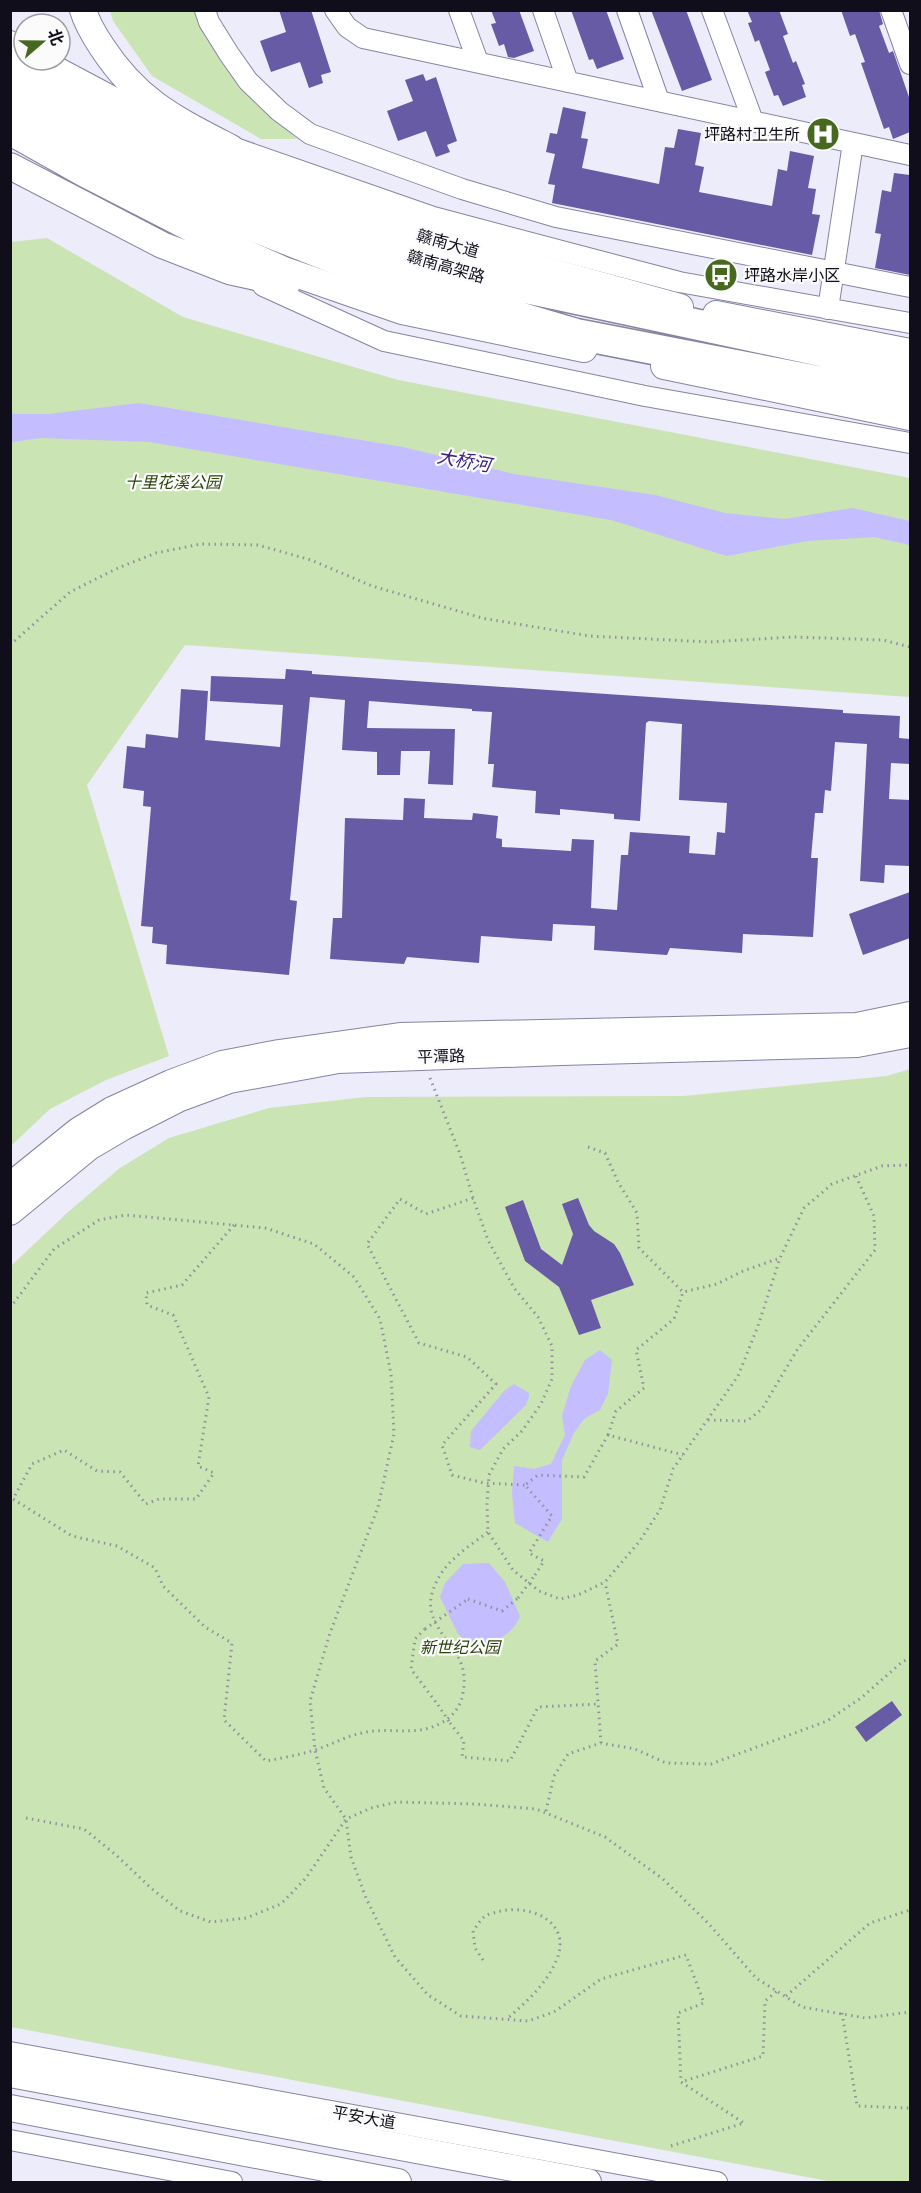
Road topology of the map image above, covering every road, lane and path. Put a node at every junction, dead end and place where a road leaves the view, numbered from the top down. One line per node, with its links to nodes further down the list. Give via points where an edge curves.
1 (83, 10): 20 (main road, via 86,22 115,66 141,95)
2 (205, 10): 25 (street, via 248,81 310,134 462,189 556,217)
3 (335, 10): 10 (street, via 347,27 363,38)
4 (459, 10): 10 (street)
5 (543, 10): 14 (street)
6 (627, 10): 15 (street)
7 (712, 10): 17 (street)
8 (892, 11): 11 (street)
9 (10, 59): 23 (main road, 赣南大道, via 127,122)
10 (478, 62): 14 (street)
11 (910, 64)
12 (67, 72): 20 (street, via 123,102)
13 (10, 76): 31 (highway, 赣南高架路, via 81,117 203,176 379,246 526,288)
14 (568, 82): 15 (street)
15 (659, 101): 17 (street)
16 (10, 106): 32 (highway, 赣南高架路, via 71,142 237,220 377,275 576,334)
17 (753, 121): 19 (street)
18 (10, 132): 28 (main road, via 192,229 284,270)
19 (853, 143): 21 (street); 25 (street)
20 (227, 146): 23 (main road, via 297,182); 27 (street, via 433,217 679,282)
21 (910, 155)
22 (12, 159): 24 (main road, via 162,245)
23 (422, 236): 30 (main road, 赣南大道, via 670,305)
24 (229, 271): 28 (main road); 34 (street, via 384,341 645,396)
25 (835, 272): 26 (street); 27 (street)
26 (910, 287)
27 (828, 309): 29 (street)
28 (402, 311): 33 (main road)
29 (910, 323)
30 (910, 352)
31 (910, 370)
32 (910, 399)
33 (910, 417)
34 (910, 443)
35 (10, 645): 36 (path, via 70,592 156,553 212,544 258,545 311,560 372,586 482,618 589,636 709,642 793,637 883,640)
36 (910, 647)
37 (910, 1015): 43 (main road, 平潭路, via 857,1026 400,1036 279,1053 222,1064 112,1110 78,1131)
38 (910, 1034): 39 (main road, 平潭路, via 857,1044)
39 (421, 1057): 44 (path, via 460,1154); 45 (main road, 平潭路, via 338,1060 229,1080 123,1127 89,1148)
40 (588, 1148): 48 (path, via 605,1153 638,1213 639,1248)
41 (910, 1165): 42 (path, via 882,1167)
42 (856, 1176): 47 (path, via 832,1184 804,1208); 50 (path, via 874,1216 875,1250 797,1350 762,1409 747,1421)
43 (10, 1186)
44 (473, 1198): 53 (path, via 488,1240 514,1288 538,1317 552,1346 552,1379 541,1404 503,1449 489,1475); 53 (path, via 426,1214 400,1199 367,1244 419,1343 467,1357 496,1384 442,1445 452,1474)
45 (10, 1212)
46 (234, 1225): 49 (path, via 126,1215 99,1220 54,1249); 60 (path, via 265,1228 314,1244 354,1277 380,1319 391,1374 394,1434 378,1507 330,1633 310,1701); 60 (path, via 182,1285 146,1293 147,1305 173,1315 208,1397 198,1466 214,1473 196,1499 159,1499 146,1504 120,1472 97,1471 64,1450 32,1464 13,1499 72,1536 117,1546 155,1568 171,1594 205,1627 232,1643 224,1720 266,1761)
47 (780, 1258): 48 (path, via 717,1284); 50 (path, via 738,1376)
48 (683, 1292): 51 (path, via 674,1319 636,1350 644,1388 616,1411)
49 (10, 1308)
50 (708, 1420): 52 (path)
51 (608, 1435): 52 (path); 54 (path, via 584,1477 538,1475)
52 (684, 1455): 56 (path, via 673,1469 660,1510 639,1542)
53 (489, 1483): 54 (path); 55 (path)
54 (525, 1485): 58 (path, bridge, via 552,1516 529,1553 544,1561 518,1598 502,1611 468,1599 425,1629 415,1639 411,1669 464,1741 462,1758 510,1761 538,1707)
55 (488, 1532): 56 (path, via 513,1570 539,1591 560,1599); 60 (path, via 444,1569 432,1599 436,1623 462,1664 465,1683 461,1703 452,1715 422,1730 374,1730)
56 (604, 1582): 58 (path, via 618,1644 595,1661)
57 (910, 1658): 59 (path, via 828,1721 711,1764 666,1763 635,1749)
58 (598, 1704): 59 (path)
59 (601, 1743): 61 (path, via 568,1754 554,1776)
60 (315, 1750): 63 (path, via 324,1788)
61 (546, 1812): 63 (path, via 475,1804 398,1802); 66 (path, via 605,1837 663,1878 756,1978)
62 (26, 1818): 63 (path, via 84,1829 180,1911 211,1922 246,1918 281,1904 306,1878)
63 (346, 1819): 70 (path, via 351,1857 395,1957 428,1995 461,2016)
64 (910, 1910): 67 (path, via 870,1923)
65 (483, 1960): 70 (path, via 475,1948 473,1931 486,1915 509,1908 529,1910 548,1918 560,1939 557,1958 542,1987)
66 (777, 1991): 67 (path); 73 (path, via 765,2001 764,2056)
67 (786, 1996): 69 (path, via 802,2007)
68 (910, 2012): 69 (path, via 865,2018)
69 (842, 2013): 75 (path, via 857,2106)
70 (507, 2019): 73 (path, via 528,2020 554,2012 601,1979 686,1955 704,2003 678,2013)
71 (10, 2052): 81 (street, 平安大道)
72 (10, 2074): 80 (main road, 平安大道)
73 (681, 2082): 77 (path, via 744,2123)
74 (10, 2108): 79 (main road)
75 (910, 2108)
76 (10, 2140): 78 (street)
77 (670, 2146)
78 (232, 2182)
79 (394, 2182)
80 (588, 2182)
81 (717, 2182)

